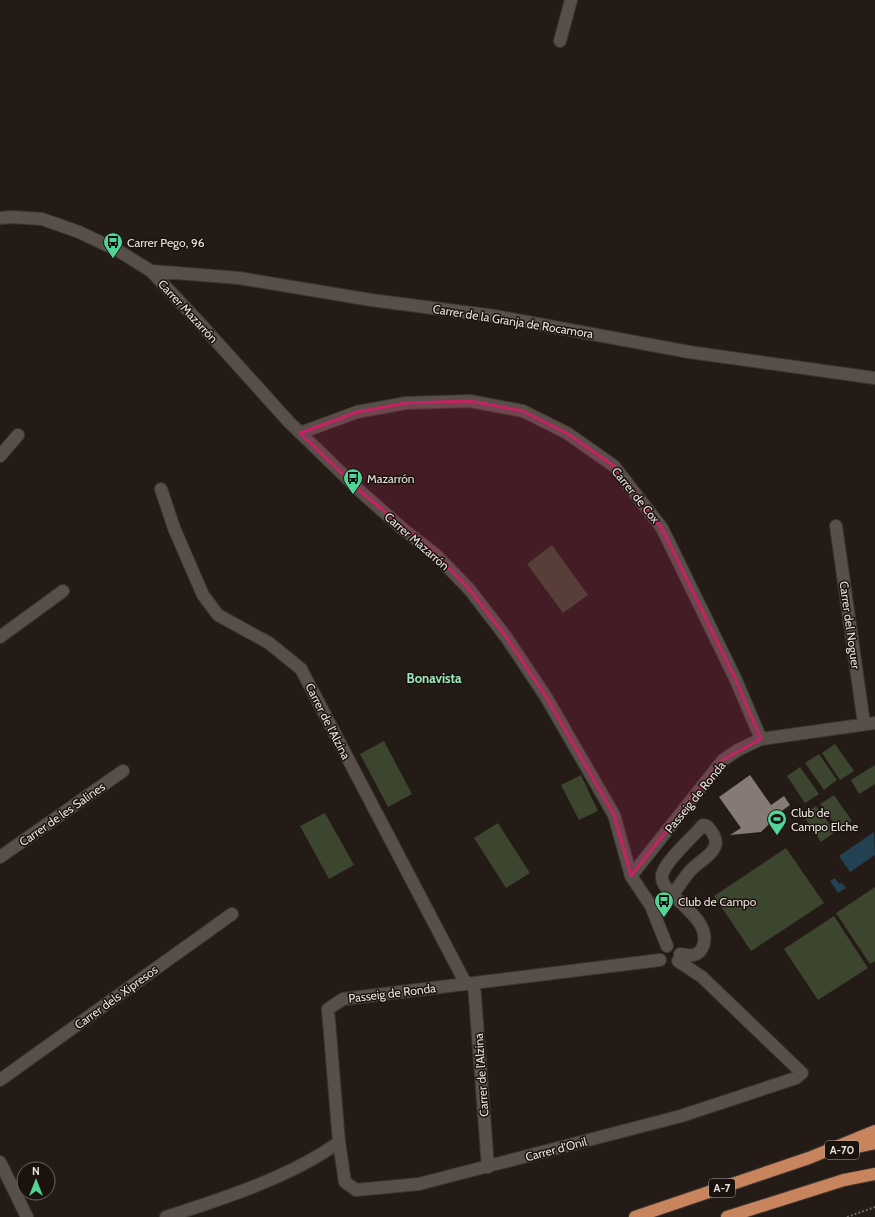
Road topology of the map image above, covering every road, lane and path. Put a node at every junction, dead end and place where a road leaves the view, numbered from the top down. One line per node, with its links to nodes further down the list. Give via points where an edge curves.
1 (571, 0): 2 (street)
2 (560, 41)
3 (0, 218): 4 (street, via 42,220 79,232 117,250)
4 (151, 271): 5 (street, Carrer de la Granja de Rocamora, via 239,278 371,300 495,316 690,352); 6 (street, Carrer Mazarrón)
5 (875, 378)
6 (300, 432): 14 (street, Carrer de Cox, via 364,411 406,403 470,401 523,411 567,432 614,466 662,528 736,680); 17 (street, Carrer Mazarrón, via 365,496 435,554 469,589 506,637 546,697 614,815)
7 (18, 435): 8 (street)
8 (0, 456)
9 (161, 489): 23 (street, Carrer de l'Alzina, via 174,528 203,595 218,615 269,643 301,669)
10 (836, 526): 13 (street, Carrer del Noguer)
11 (63, 591): 12 (street)
12 (0, 637)
13 (870, 723): 14 (street, Passeig de Ronda)
14 (761, 739): 17 (street, Passeig de Ronda, via 723,760)
15 (124, 771): 16 (street, Carrer de les Salines)
16 (0, 857)
17 (631, 876): 20 (street, via 651,906)
18 (673, 894): 18 (street, via 690,871 715,849 713,832 707,826 703,825 665,867 662,876 664,885); 21 (street, via 698,920 705,941 697,954)
19 (232, 914): 24 (street, Carrer dels Xipresos)
20 (667, 946): 21 (street, via 677,948); 22 (street, via 661,950)
21 (679, 958): 22 (street, via 669,966); 30 (street, Carrer d'Onil, via 802,1073 796,1078 682,1116)
22 (660, 960): 23 (street, Passeig de Ronda)
23 (470, 984): 26 (street, Passeig de Ronda, via 343,999 328,1009); 30 (street, Carrer de l'Alzina)
24 (0, 1080)
25 (875, 1131): 28 (highway, A-7)
26 (339, 1142): 30 (street, Carrer d'Onil, via 345,1182 356,1190 419,1184); 36 (street, via 318,1157 226,1198)
27 (875, 1143): 28 (highway, A-70)
28 (809, 1158): 37 (highway, A-7)
29 (0, 1162): 35 (street)
30 (488, 1166)
31 (875, 1166): 33 (highway, A-70)
32 (875, 1174): 33 (highway, A-7)
33 (844, 1180): 38 (highway, A-7)
34 (875, 1207): 39 (path)
35 (27, 1217)
36 (166, 1217)
37 (635, 1217)
38 (727, 1217)
39 (847, 1217)

